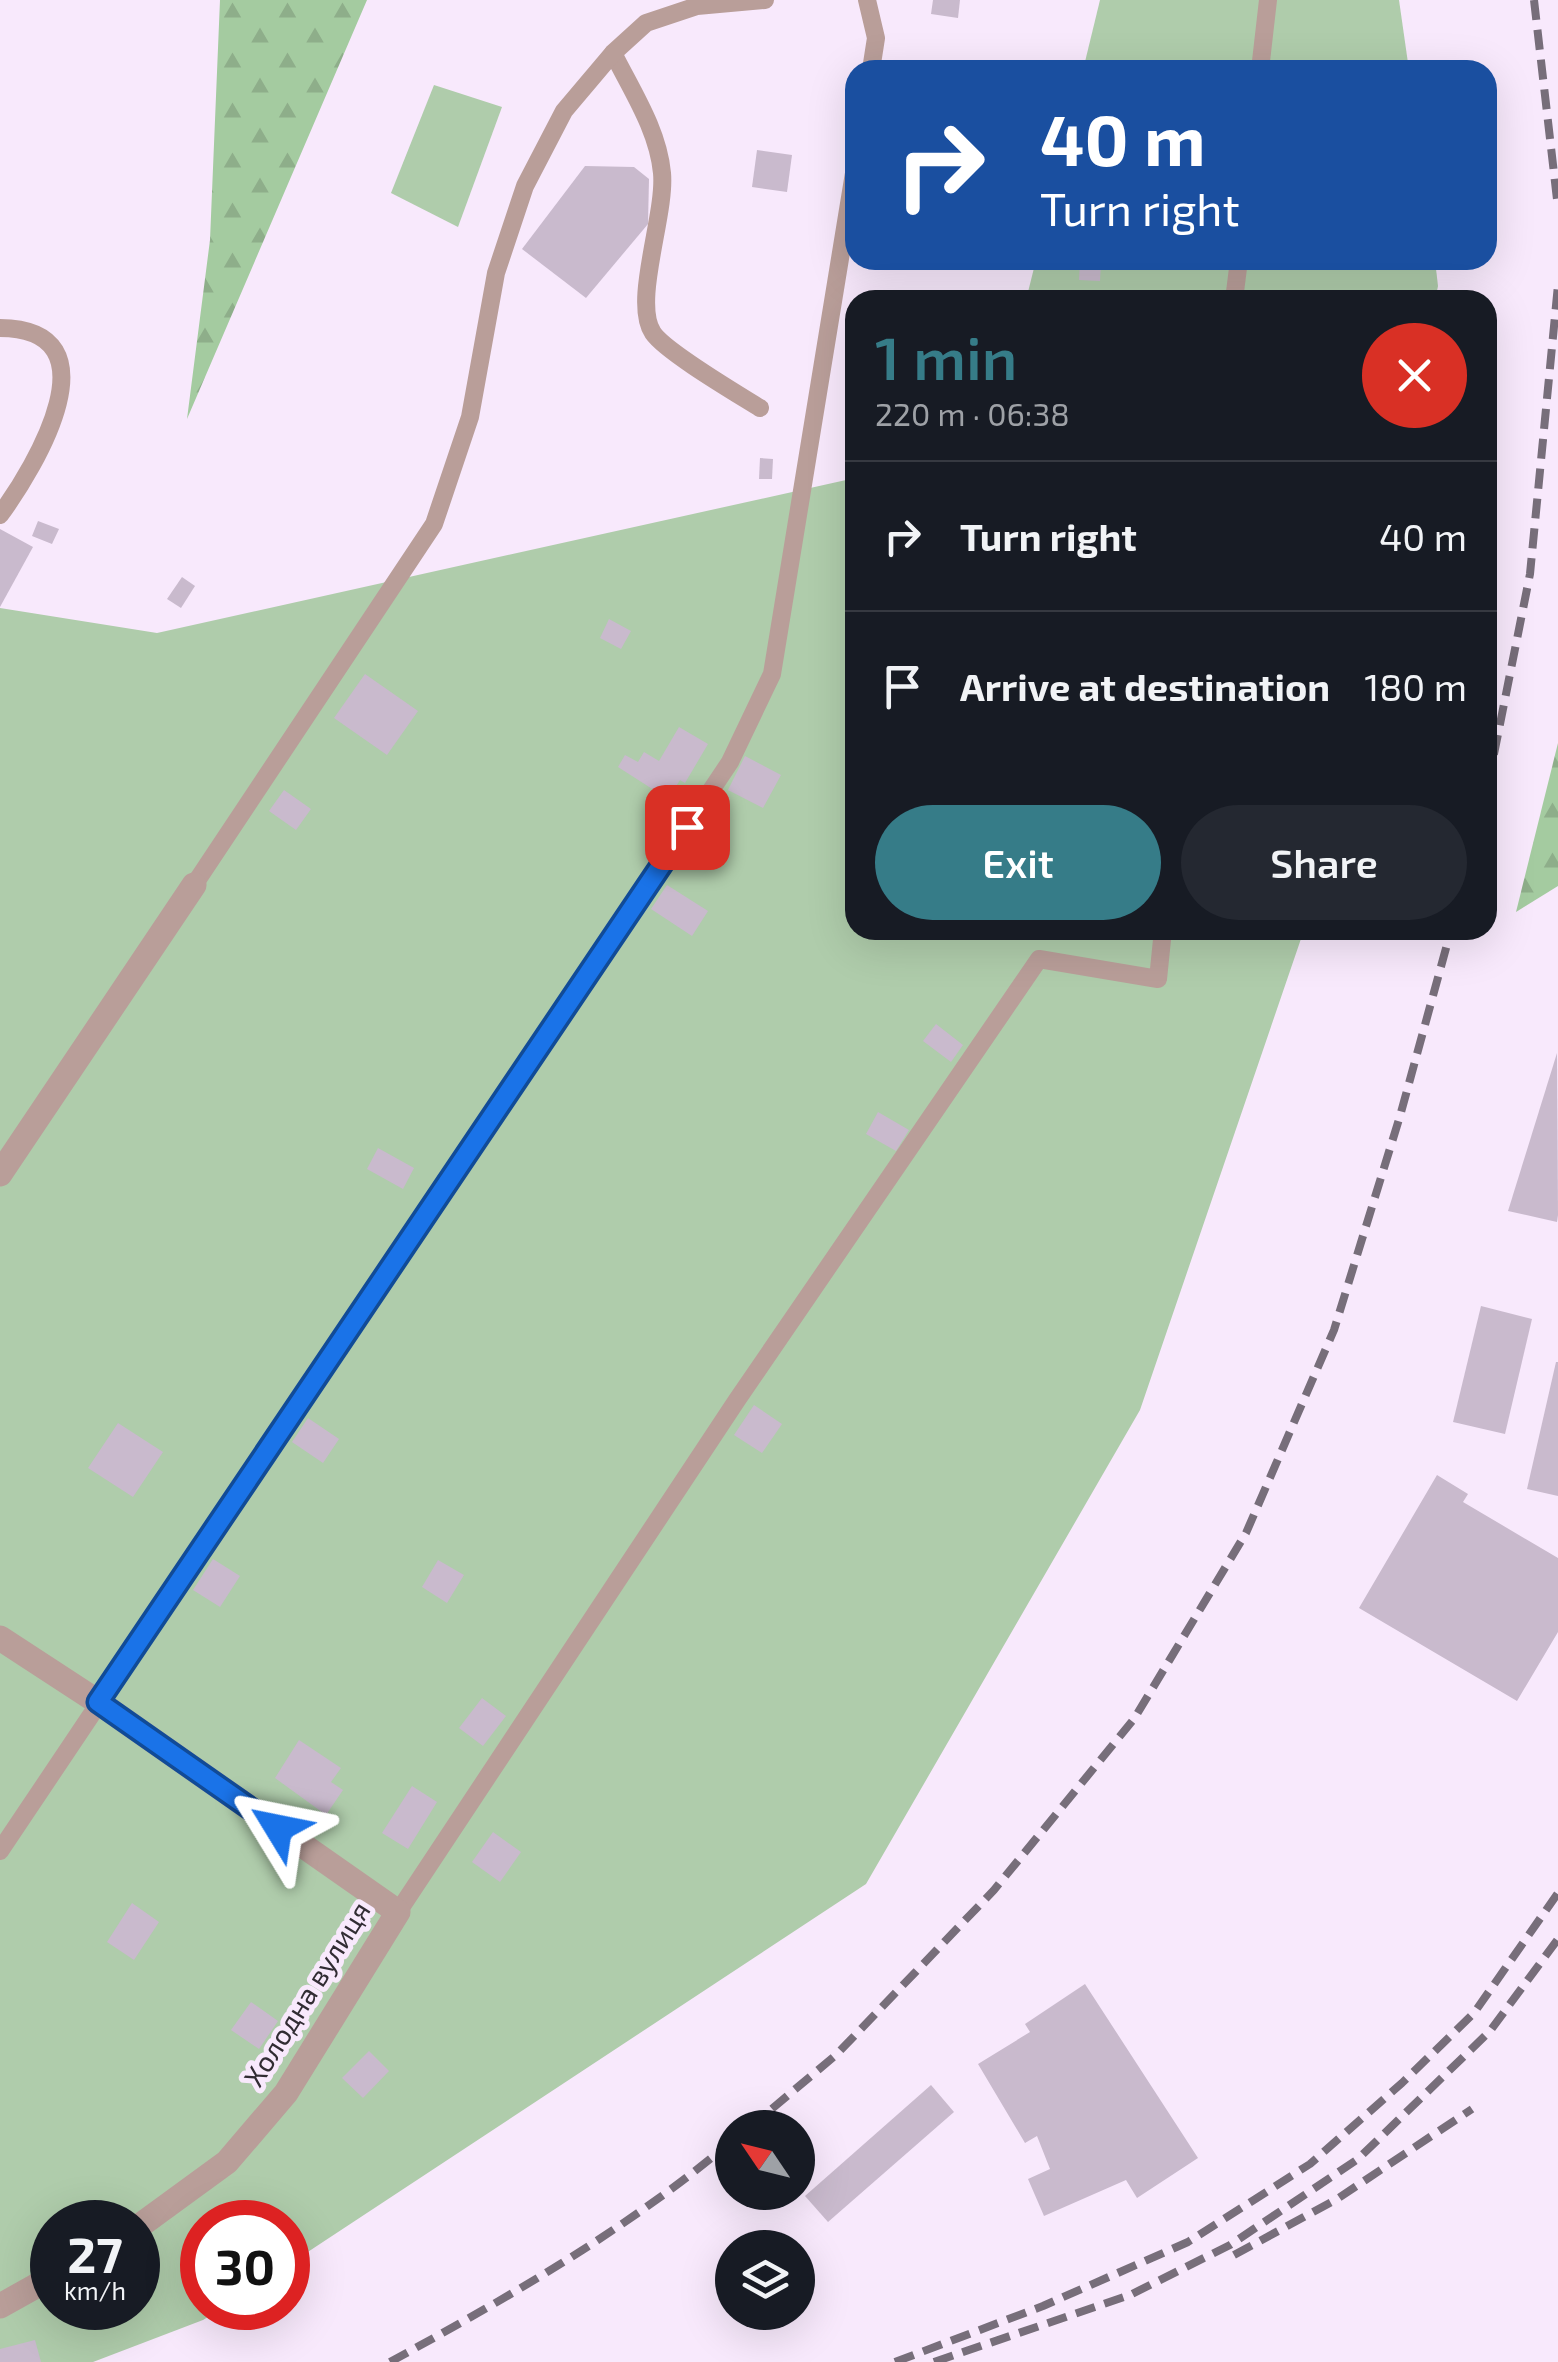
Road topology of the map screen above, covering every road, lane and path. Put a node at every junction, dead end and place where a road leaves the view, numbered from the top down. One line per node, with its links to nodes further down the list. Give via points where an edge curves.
1 (765, 0): 4 (lane, via 697,6 646,23)
2 (868, 0): 5 (lane, via 876,38)
3 (1268, 0): 6 (lane)
4 (613, 53): 9 (lane, via 654,134 662,171 645,299 648,325 665,345); 11 (lane, via 564,111 525,186 496,273 470,416 434,524)
5 (873, 60)
6 (1261, 60)
7 (845, 229): 15 (lane, via 772,674 730,762)
8 (0, 328): 10 (lane, via 24,329 56,348 62,382 38,456)
9 (760, 408)
10 (0, 515)
11 (194, 885): 13 (street)
12 (1162, 940): 17 (lane, via 1158,979 1039,959 736,1400)
13 (0, 1174)
14 (0, 1638): 15 (street, Холодна вулиця)
15 (98, 1702): 16 (lane); 17 (street, Холодна вулиця)
16 (0, 1851)
17 (398, 1912): 18 (street, Холодна вулиця, via 286,2093 227,2162)
18 (160, 2211)
19 (30, 2289): 20 (street)
20 (0, 2306)

